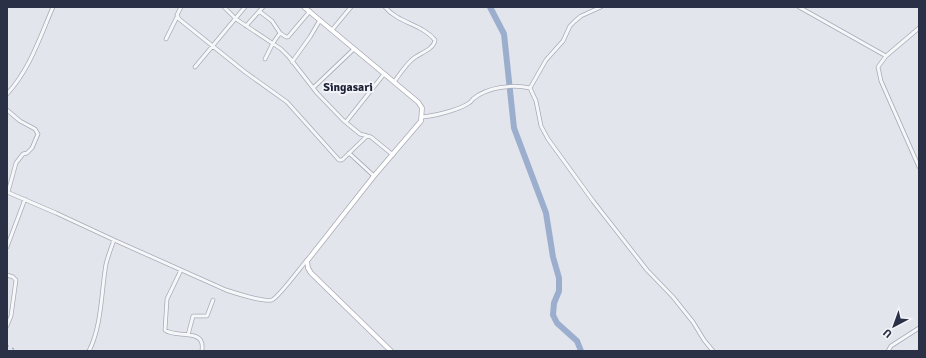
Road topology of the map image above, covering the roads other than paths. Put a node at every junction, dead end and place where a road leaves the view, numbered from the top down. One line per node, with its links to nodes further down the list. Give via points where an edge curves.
1 (53, 7): 32 (street, via 26,69)
2 (181, 7): 13 (street)
3 (224, 7): 14 (street)
4 (245, 7): 14 (street)
5 (262, 7): 11 (street)
6 (304, 7): 12 (street)
7 (351, 7): 18 (street)
8 (385, 7): 29 (street, via 395,16 428,33 435,40 430,48 406,66)
9 (601, 7): 31 (street, via 575,20 563,41 546,60)
10 (799, 7): 24 (street)
11 (259, 11): 16 (street); 19 (street, via 272,21)
12 (310, 12): 15 (street); 19 (street, via 288,37)
13 (177, 17): 20 (street); 22 (street)
14 (236, 19): 16 (street); 22 (street)
15 (320, 20): 18 (street); 26 (street)
16 (246, 26): 21 (street)
17 (919, 28): 24 (street)
18 (332, 30): 23 (street)
19 (280, 33): 21 (street)
20 (166, 39)
21 (273, 43): 25 (street); 26 (street)
22 (213, 46): 27 (street); 37 (street, via 287,102 339,160)
23 (354, 49): 28 (street); 30 (street)
24 (886, 56): 39 (street, via 878,68 879,76)
25 (265, 59)
26 (292, 62): 30 (street)
27 (195, 67)
28 (384, 74): 29 (street); 35 (street)
29 (394, 82): 34 (street, via 420,105)
30 (313, 88): 35 (street)
31 (530, 88): 34 (street, via 499,88 484,93 458,108); 55 (street, via 536,101 541,126 548,138 593,201 647,270 693,322)
32 (7, 94)
33 (7, 110): 41 (street, via 35,129 38,134 32,148 16,163)
34 (422, 118): 38 (street)
35 (346, 122): 36 (street, via 360,134)
36 (367, 136): 37 (street); 38 (street, via 376,140)
37 (349, 153): 40 (street)
38 (393, 155): 40 (street)
39 (919, 166)
40 (374, 176): 45 (street)
41 (8, 192): 42 (street)
42 (25, 199): 43 (street); 44 (street)
43 (114, 240): 46 (street); 52 (street, via 107,262 94,342)
44 (7, 247)
45 (307, 260): 46 (street, via 276,297 270,300 238,294); 54 (street, via 311,273)
46 (181, 270): 51 (street, via 167,299 165,330 169,333)
47 (7, 275): 49 (street, via 16,280 11,316)
48 (213, 300): 51 (street, via 207,316 193,316)
49 (7, 326)
50 (919, 328): 56 (street, via 891,346)
51 (188, 335): 53 (street, via 201,341)
52 (89, 351)
53 (202, 351)
54 (391, 351)
55 (713, 351)
56 (888, 351)

